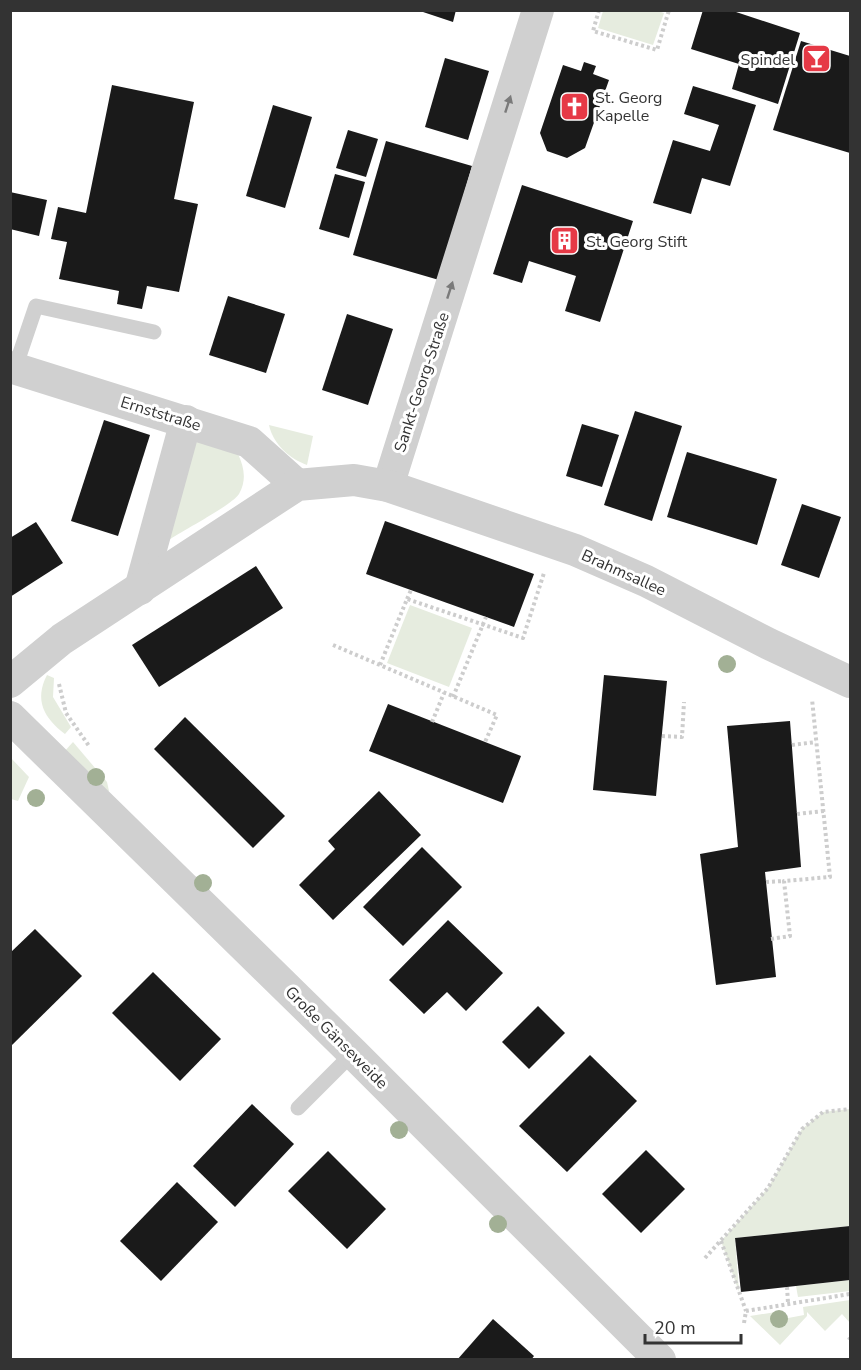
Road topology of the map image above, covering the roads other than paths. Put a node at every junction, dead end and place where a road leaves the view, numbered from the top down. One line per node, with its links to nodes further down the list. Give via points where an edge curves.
1 (538, 10): 6 (street, Sankt-Georg-Straße, one-way to 1)
2 (154, 332): 3 (lane, via 36,306)
3 (13, 367): 4 (street, Ernststraße)
4 (186, 421): 5 (street, Ernststraße, via 249,442); 7 (street)
5 (297, 485): 6 (street, via 354,480); 7 (street)
6 (388, 486): 9 (street, Brahmsallee, via 554,543 646,581)
7 (140, 589): 8 (street, via 62,639)
8 (10, 682)
9 (850, 682)
10 (10, 717): 11 (street, Große Gänseweide)
11 (353, 1053): 12 (lane); 13 (street, Große Gänseweide)
12 (298, 1108)
13 (660, 1359)

